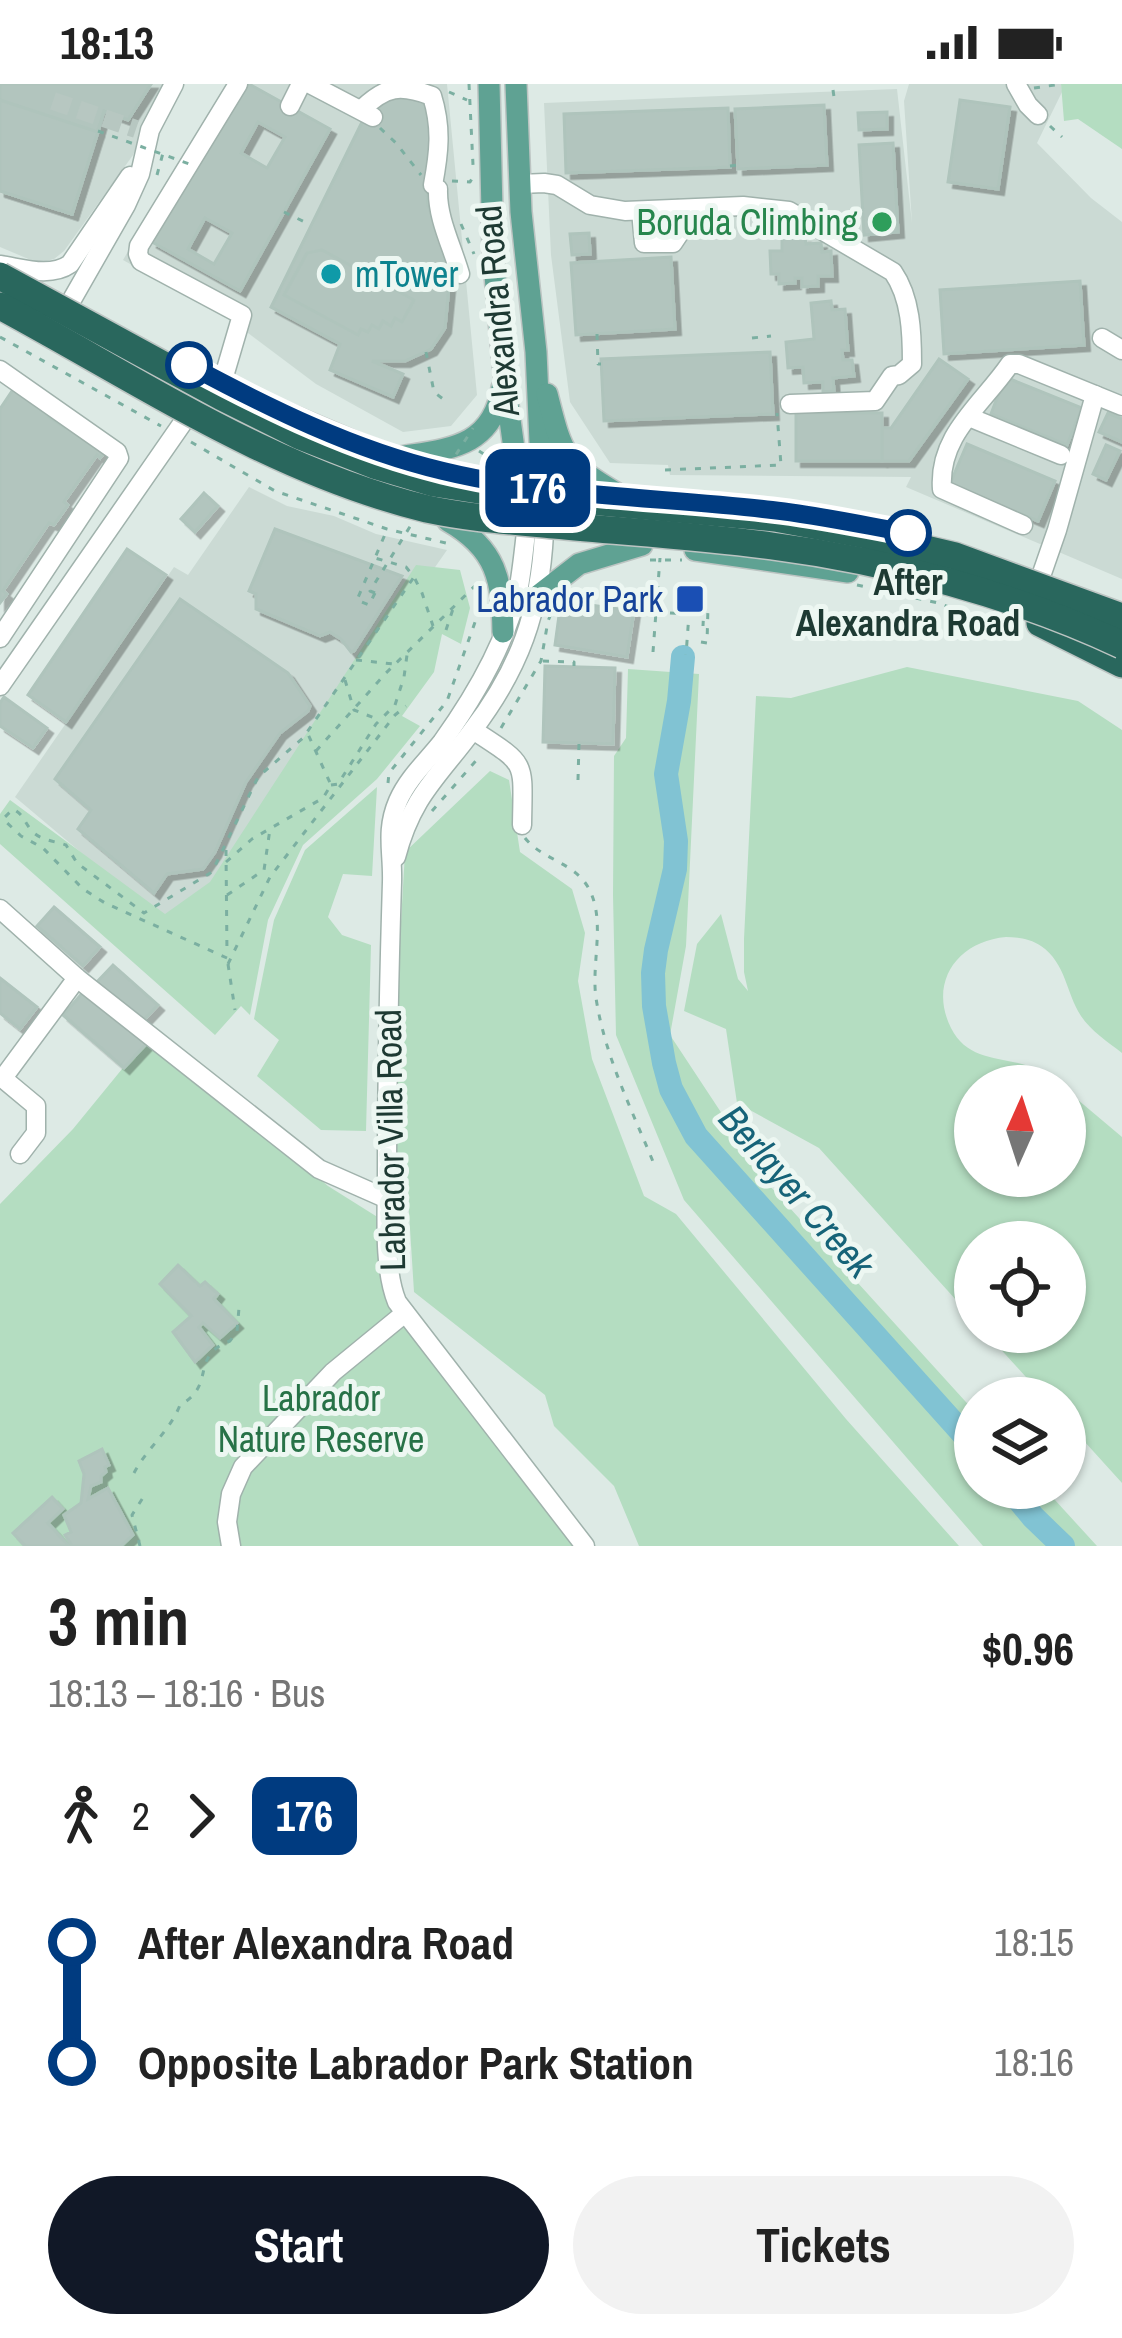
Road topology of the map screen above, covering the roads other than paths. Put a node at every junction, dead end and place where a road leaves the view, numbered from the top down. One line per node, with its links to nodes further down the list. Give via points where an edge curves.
1 (174, 84): 7 (street, via 143,130)
2 (238, 84): 23 (street, via 138,254 242,315)
3 (306, 84): 6 (street); 12 (street, via 367,113 382,89 420,89 432,97 440,127 439,214)
4 (489, 84): 22 (main road, Alexandra Road)
5 (516, 84): 8 (main road, Alexandra Road)
6 (290, 106)
7 (155, 153): 11 (street, via 70,265 51,272); 14 (street)
8 (520, 184): 10 (street, via 554,184 590,205); 20 (main road, Alexandra Road)
9 (678, 209): 10 (street); 10 (street, via 676,241 646,244); 26 (street, via 789,212 893,272 902,285 912,334 904,372 874,401)
10 (641, 212)
11 (0, 265): 14 (main road)
12 (460, 274)
13 (0, 275): 43 (highway, bridge, via 222,398 374,466 491,492 775,518 866,536 955,556)
14 (72, 304): 18 (street); 23 (main road)
15 (0, 306): 47 (highway, bridge, via 288,461 366,492 490,519 863,561 951,582)
16 (0, 317): 18 (main road)
17 (1102, 338): 19 (street)
18 (44, 340): 28 (main road)
19 (1122, 350)
20 (536, 352): 32 (main road, Alexandra Road); 33 (main road, via 565,453)
21 (1, 373): 46 (street, via 119,458)
22 (504, 376): 31 (main road, via 494,414 468,442); 32 (main road, Alexandra Road)
23 (222, 383): 29 (main road)
24 (1095, 395): 25 (street); 27 (street, via 1010,364); 41 (street)
25 (1122, 406)
26 (783, 407)
27 (969, 417): 30 (street); 36 (street, via 944,452 942,488)
28 (180, 425): 34 (main road); 49 (street)
29 (364, 446): 31 (main road); 34 (main road, via 377,472)
30 (1060, 454)
31 (395, 458): 32 (main road)
32 (531, 488): 33 (main road); 37 (main road, Alexandra Road)
33 (621, 496): 38 (main road)
34 (369, 500): 35 (main road)
35 (448, 520): 37 (main road); 45 (main road, via 493,563)
36 (1023, 525)
37 (535, 533): 39 (main road); 42 (street, Labrador Villa Road); 45 (street, Labrador Villa Road)
38 (908, 533): 40 (main road, via 891,548); 41 (main road)
39 (655, 550): 40 (main road); 42 (main road, via 579,564)
40 (885, 578): 44 (main road, via 942,590)
41 (1040, 579): 43 (main road)
42 (539, 596): 50 (street, Labrador Villa Road, via 517,658)
43 (1122, 614)
44 (1038, 630): 48 (highway)
45 (502, 632): 50 (street, Labrador Villa Road)
46 (0, 638)
47 (1122, 645)
48 (1122, 661)
49 (0, 686)
50 (464, 731): 51 (street, via 517,759); 56 (street, Labrador Villa Road, via 413,807 392,873)
51 (522, 825)
52 (0, 909): 53 (street)
53 (77, 978): 54 (street); 56 (street, via 319,1169)
54 (2, 1077): 55 (street, via 36,1106 36,1133)
55 (20, 1154)
56 (387, 1199): 57 (street, Labrador Villa Road, via 392,1290)
57 (405, 1313): 58 (street, Labrador Villa Road, via 333,1372 243,1467 230,1494); 59 (street)
58 (231, 1546)
59 (585, 1546)

